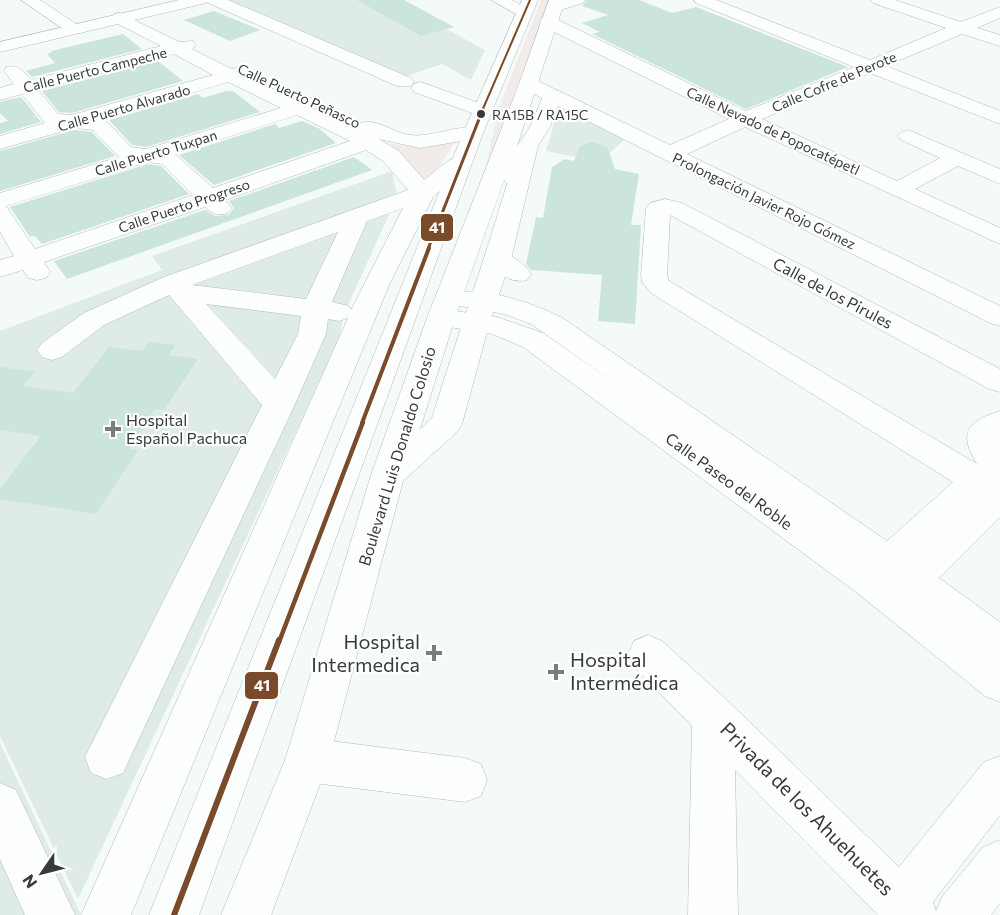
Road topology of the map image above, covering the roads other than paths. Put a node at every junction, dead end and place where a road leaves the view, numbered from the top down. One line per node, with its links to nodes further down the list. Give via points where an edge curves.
1 (29, 0): 15 (street)
2 (200, 0): 13 (street)
3 (214, 0): 25 (street, via 412,85)
4 (499, 0): 10 (street)
5 (577, 0): 11 (street)
6 (702, 0): 19 (street)
7 (879, 0): 14 (street)
8 (988, 0): 9 (street)
9 (1000, 4)
10 (527, 6): 25 (street)
11 (553, 10): 22 (street, Boulevard Luis Donaldo Colosio); 27 (street, Calle Nevado de Popocatépetl)
12 (1000, 12): 14 (street, Calle Cofre de Perote)
13 (133, 18): 15 (street); 17 (street, Calle Puerto Peñasco); 18 (street)
14 (962, 28): 16 (street); 19 (street, Calle Cofre de Perote)
15 (75, 29): 18 (street)
16 (1000, 41)
17 (183, 47): 20 (street, Calle Puerto Peñasco); 21 (street, Calle Puerto Campeche)
18 (5, 56): 21 (street)
19 (870, 67): 26 (street); 27 (street, Calle Cofre de Perote)
20 (238, 74): 24 (street, Calle Puerto Peñasco); 28 (street, Calle Puerto Alvarado)
21 (27, 88): 23 (street, Calle Puerto Campeche); 28 (street, via 52,119)
22 (541, 89): 33 (street, Prolongación Javier Rojo Gómez); 36 (street, Boulevard Luis Donaldo Colosio)
23 (0, 94)
24 (302, 104): 30 (street, Calle Puerto Peñasco); 32 (street, Calle Puerto Peñasco, via 395,140); 34 (street, Calle Puerto Tuxpan, via 285,113)
25 (483, 111): 32 (street)
26 (1000, 118)
27 (745, 119): 33 (street, Calle Cofre de Perote); 38 (street, Calle Nevado de Popocatépetl)
28 (75, 122): 31 (street, Calle Puerto Alvarado); 34 (street, via 99,125 124,152)
29 (908, 136): 35 (street)
30 (367, 141): 39 (street, Calle Puerto Peñasco, via 391,156); 41 (street, Calle Puerto Progreso)
31 (0, 142)
32 (468, 147): 39 (street); 73 (street)
33 (669, 154): 52 (street, Prolongación Javier Rojo Gómez)
34 (148, 155): 40 (street, Calle Puerto Tuxpan); 41 (street, via 170,159)
35 (957, 158): 37 (street); 38 (street)
36 (510, 172): 48 (street); 51 (street, Boulevard Luis Donaldo Colosio)
37 (1000, 177)
38 (898, 189): 44 (street, Calle Nevado de Popocatépetl)
39 (423, 193): 43 (street); 50 (street)
40 (0, 201)
41 (214, 203): 45 (street, Calle Puerto Progreso)
42 (0, 212): 45 (street)
43 (357, 217): 47 (street); 49 (street)
44 (1000, 237)
45 (33, 266): 46 (street, Calle Puerto Progreso)
46 (0, 269)
47 (182, 283): 49 (street); 53 (street, via 94,320); 55 (street)
48 (497, 287): 51 (street, Calle Paseo del Roble); 57 (street, via 446,424); 59 (street, Calle Paseo del Roble); 59 (street, Calle Paseo del Roble, via 513,331 533,340)
49 (321, 300): 50 (street); 55 (street, via 312,334)
50 (367, 306): 72 (street)
51 (445, 307): 57 (street, Boulevard Luis Donaldo Colosio)
52 (1000, 317)
53 (52, 350)
54 (1000, 382): 58 (street, Calle de los Pirules, via 674,208 658,208 655,282)
55 (279, 404): 64 (street)
56 (1000, 423): 58 (street, via 982,435)
57 (388, 475): 65 (street, Boulevard Luis Donaldo Colosio)
58 (996, 482): 59 (street)
59 (890, 580): 60 (street, Calle Paseo del Roble); 62 (street, Calle Paseo del Roble)
60 (1000, 645)
61 (648, 654): 63 (street, Privada de los Ahuehuetes)
62 (1000, 682)
63 (713, 716): 70 (street, Privada de los Ahuehuetes); 75 (street, Privada de los Ahuehuetes)
64 (107, 757)
65 (307, 760): 66 (street); 74 (street, Boulevard Luis Donaldo Colosio)
66 (465, 780)
67 (996, 793): 70 (street, Privada de los Ahuehuetes)
68 (0, 806): 71 (street)
69 (1000, 864): 76 (street)
70 (907, 909)
71 (50, 915)
72 (106, 915)
73 (174, 915)
74 (246, 915)
75 (713, 915)
76 (960, 915)

